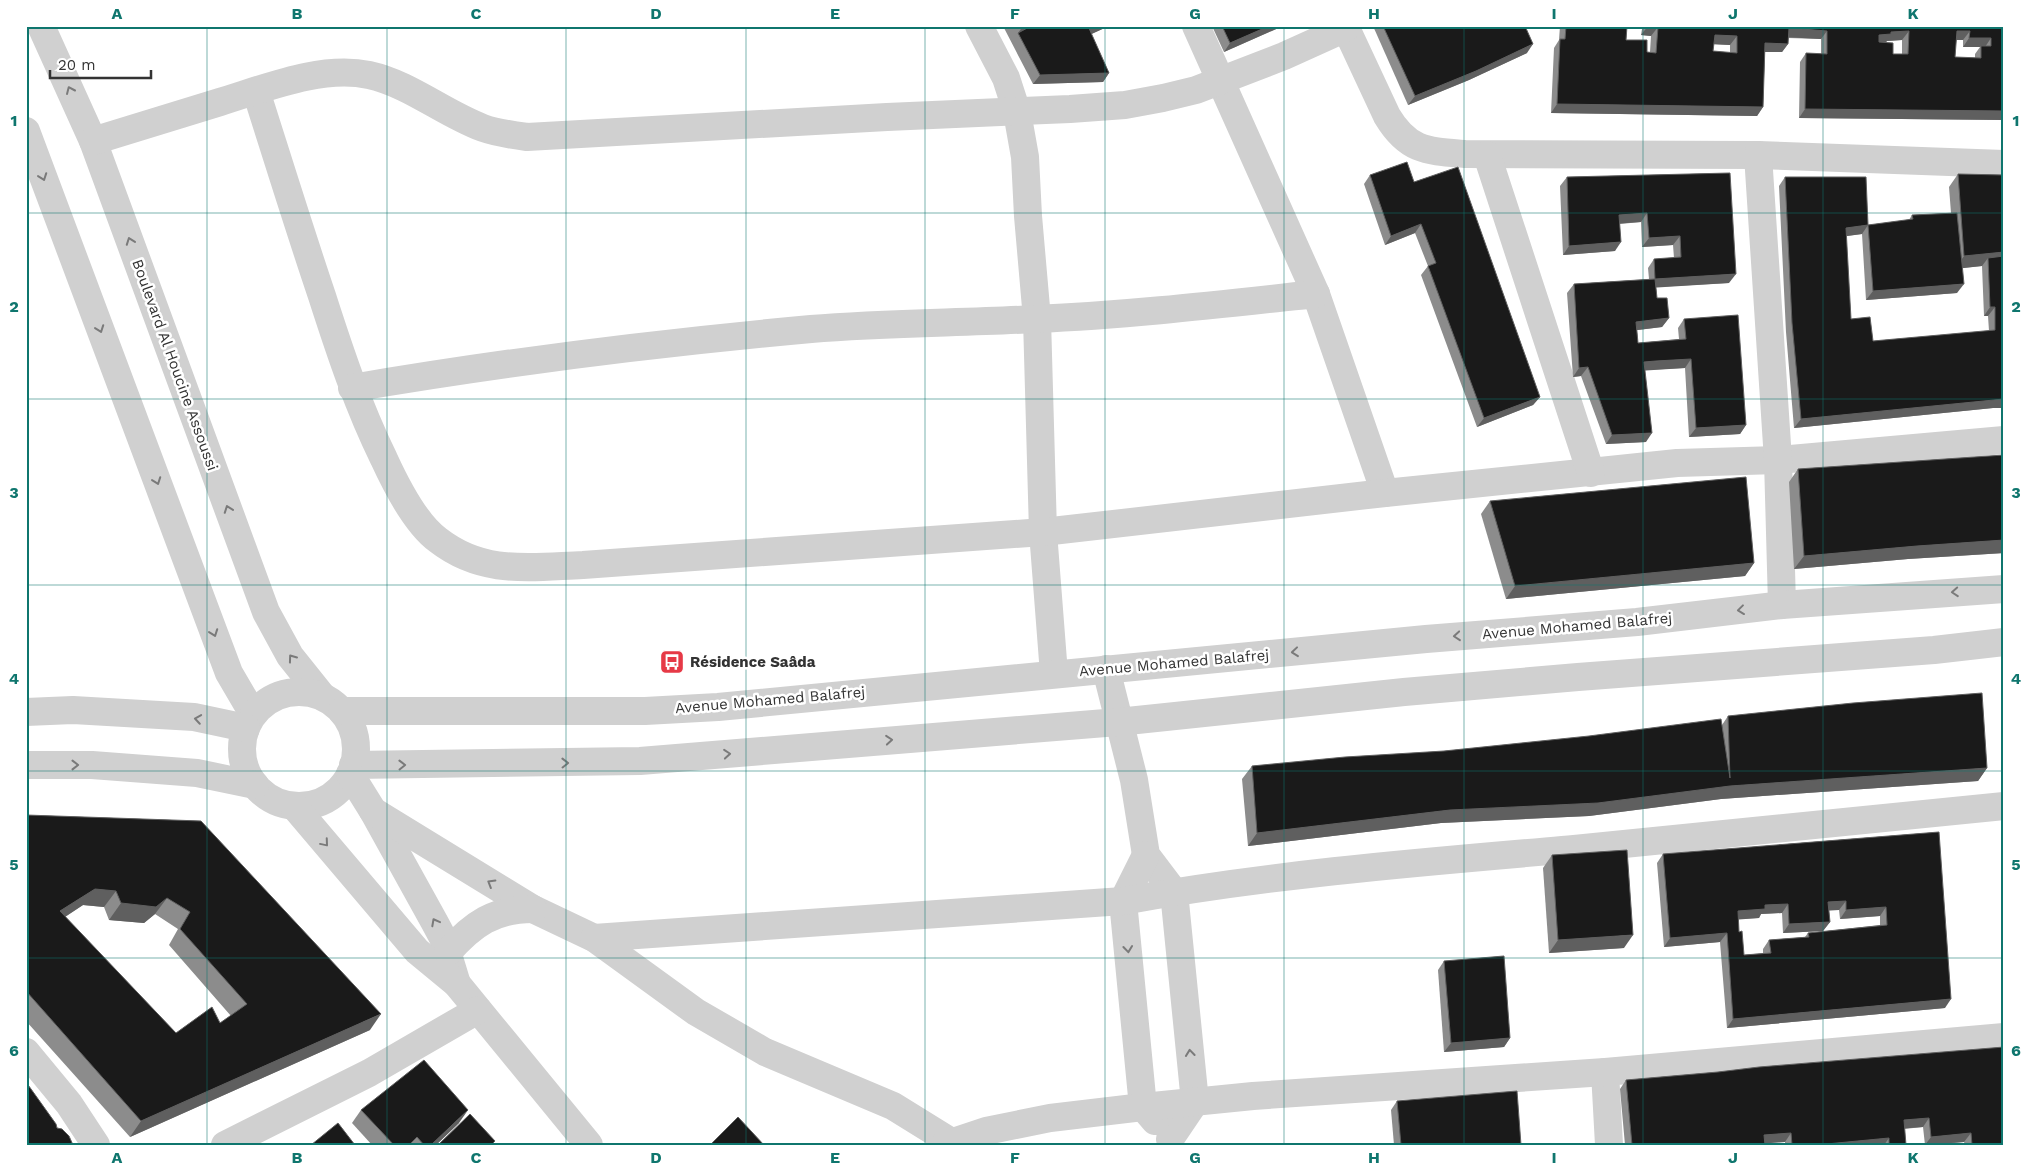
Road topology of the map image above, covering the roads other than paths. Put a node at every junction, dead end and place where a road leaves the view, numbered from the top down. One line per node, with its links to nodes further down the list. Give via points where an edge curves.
1 (41, 26): 9 (street, Boulevard Al Houcine Assoussi, one-way to 1)
2 (979, 26): 7 (street, via 1006,78)
3 (1196, 26): 5 (street)
4 (1346, 27): 5 (street); 10 (street, via 1387,116 1405,139 1428,150)
5 (1222, 81): 7 (street, via 1125,105); 13 (street)
6 (256, 91): 7 (street, via 321,74 346,72 368,75 410,90 482,128 527,137); 9 (street); 15 (street)
7 (1017, 112): 14 (street, via 1025,157)
8 (26, 131): 28 (street, one-way to 28, via 229,673)
9 (93, 141): 26 (street, Boulevard Al Houcine Assoussi, one-way to 9, via 290,656 266,612)
10 (1487, 154): 11 (street); 18 (street)
11 (1758, 155): 12 (street); 17 (street)
12 (2004, 164)
13 (1316, 294): 14 (street, via 1168,310); 19 (street)
14 (1037, 319): 15 (street, via 814,329 723,338 442,372); 20 (street)
15 (352, 388): 20 (street, via 397,487 415,515 436,540 474,561 489,565 583,565)
16 (2004, 440): 17 (street)
17 (1778, 460): 18 (street, via 1677,463); 22 (street)
18 (1590, 473): 19 (street)
19 (1385, 493): 20 (street)
20 (1043, 532): 25 (street)
21 (2004, 589): 22 (street, Avenue Mohamed Balafrej, one-way to 22)
22 (1782, 605): 24 (street, Avenue Mohamed Balafrej, one-way to 24, via 1637,622)
23 (2004, 642): 29 (street, via 1414,691)
24 (1106, 669): 25 (street, Avenue Mohamed Balafrej); 29 (street)
25 (1054, 674): 26 (street, Avenue Mohamed Balafrej, via 718,707 645,711)
26 (332, 704): 28 (street, via 304,692 284,693 267,701); 31 (street, via 350,723 355,737)
27 (26, 712): 28 (street, one-way to 27, via 73,710)
28 (250, 721): 32 (street, via 242,742 242,757)
29 (1118, 722): 31 (street, one-way to 29, via 640,761); 36 (street, via 1134,780)
30 (26, 765): 32 (street, one-way to 32, via 92,765 198,773)
31 (352, 770): 33 (street, via 343,786 333,795 307,805); 35 (street)
32 (254, 785): 33 (street, via 279,802)
33 (294, 806): 42 (street, one-way to 42, via 417,951)
34 (2004, 806): 37 (street, via 1402,864)
35 (373, 811): 39 (street, one-way to 35); 41 (street, one-way to 35, via 436,923)
36 (1146, 855): 37 (street); 38 (street)
37 (1174, 892): 38 (street); 47 (street, one-way to 37)
38 (1123, 901): 40 (street); 48 (street, one-way to 48)
39 (533, 908): 40 (street); 41 (street, via 500,912 480,922)
40 (594, 938): 51 (street, via 696,1012 765,1052 893,1106)
41 (448, 952): 42 (street)
42 (457, 984): 43 (street)
43 (478, 1010): 49 (street); 53 (street)
44 (2004, 1037): 46 (street)
45 (26, 1052): 52 (street, via 69,1104)
46 (1605, 1072): 47 (street); 54 (street)
47 (1195, 1102): 48 (street); 50 (street)
48 (1143, 1107): 50 (street); 51 (street, via 1050,1118 986,1131)
49 (239, 1142)
50 (1170, 1142)
51 (950, 1144)
52 (96, 1145)
53 (589, 1145)
54 (1609, 1145)

